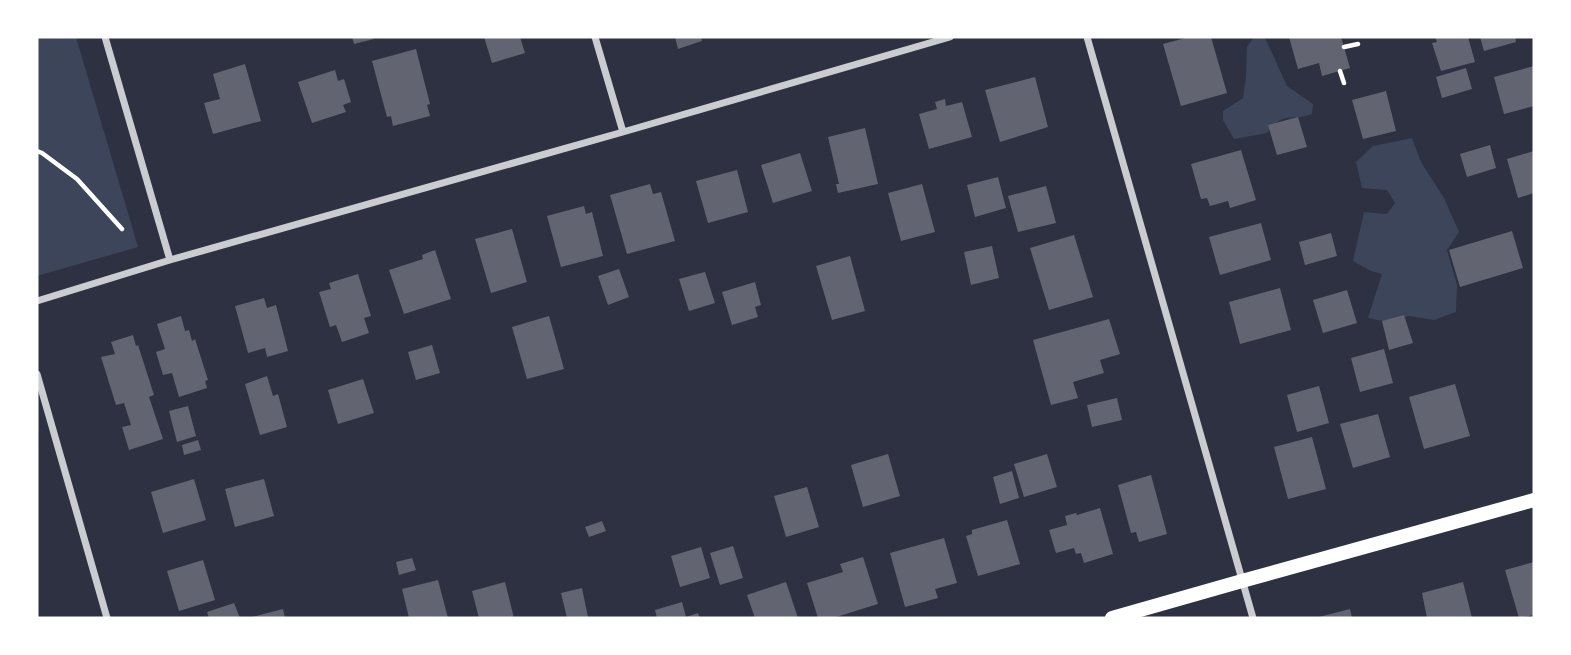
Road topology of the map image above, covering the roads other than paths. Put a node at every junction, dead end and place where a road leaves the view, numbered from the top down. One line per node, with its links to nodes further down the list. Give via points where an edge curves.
1 (105, 37): 6 (street)
2 (595, 37): 5 (street)
3 (950, 37): 5 (street)
4 (1087, 37): 10 (street)
5 (623, 132): 6 (street)
6 (170, 260): 7 (street)
7 (37, 301)
8 (37, 374): 11 (street)
9 (1534, 500): 10 (main road)
10 (1242, 581): 12 (main road); 13 (street)
11 (107, 618)
12 (1112, 618)
13 (1253, 618)

